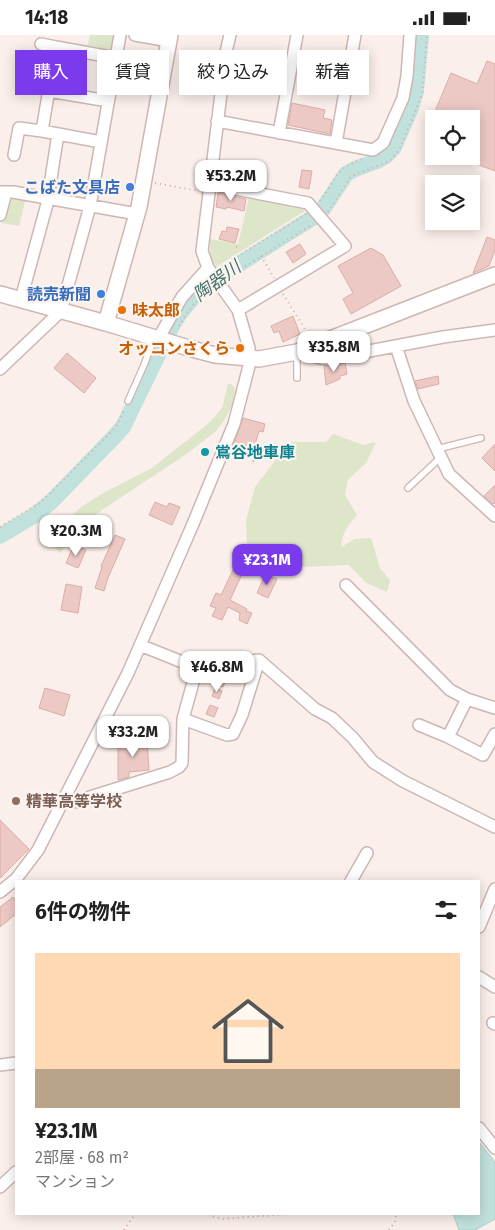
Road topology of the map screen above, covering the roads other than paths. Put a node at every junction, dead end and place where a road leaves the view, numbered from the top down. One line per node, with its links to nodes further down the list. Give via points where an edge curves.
1 (120, 35): 11 (street)
2 (136, 35): 7 (street)
3 (230, 35): 17 (street)
4 (297, 35): 19 (street)
5 (355, 35): 22 (street)
6 (410, 35): 22 (street, via 404,93 383,143 373,151)
7 (170, 38): 28 (street)
8 (41, 44): 9 (street)
9 (56, 47): 10 (street); 12 (street)
10 (56, 50)
11 (118, 50)
12 (97, 55)
13 (48, 95): 18 (street)
14 (73, 95): 16 (street)
15 (109, 95): 16 (street)
16 (108, 101): 21 (street)
17 (218, 121): 19 (street); 24 (street)
18 (42, 131): 20 (street); 23 (street, via 19,127)
19 (279, 133): 22 (street)
20 (58, 134): 21 (street); 26 (street)
21 (101, 142): 27 (street)
22 (336, 143)
23 (14, 155)
24 (209, 189): 30 (street, via 202,251); 34 (street, via 308,203 345,246)
25 (3, 192): 26 (street); 29 (street)
26 (48, 198): 27 (street); 33 (street)
27 (90, 206): 28 (street); 35 (street)
28 (137, 214): 36 (street)
29 (0, 215)
30 (216, 274): 34 (street); 38 (street, via 182,297)
31 (495, 275): 39 (street)
32 (0, 294): 33 (street)
33 (21, 299): 35 (street)
34 (238, 310): 41 (street)
35 (61, 311): 36 (street); 42 (street)
36 (106, 323): 38 (street)
37 (495, 330): 40 (street)
38 (161, 340): 41 (street, via 215,355); 44 (lane, via 144,365)
39 (302, 347): 40 (street, via 319,358 327,359); 41 (street, via 273,357); 43 (lane)
40 (396, 347): 46 (street, via 414,401)
41 (250, 358): 50 (street, via 234,424)
42 (0, 369)
43 (297, 378)
44 (128, 401)
45 (481, 438): 46 (lane)
46 (438, 453): 47 (lane); 48 (street, via 449,474)
47 (408, 488)
48 (495, 516)
49 (346, 585): 53 (street, via 450,690)
50 (140, 645): 52 (street); 59 (street)
51 (259, 660): 52 (street); 55 (street, via 234,734 227,735); 60 (street, via 332,719 373,762 403,781)
52 (197, 668): 55 (street)
53 (467, 699): 54 (street); 58 (street)
54 (495, 708)
55 (183, 719): 59 (street, via 182,763 179,767 74,802)
56 (419, 725): 58 (street)
57 (495, 734): 58 (street, via 483,755)
58 (448, 737)
59 (61, 803): 64 (street, via 38,850 16,879)
60 (495, 827)
61 (367, 853): 62 (street)
62 (352, 880)
63 (495, 889): 65 (street)
64 (0, 892)
65 (480, 925)
66 (480, 978): 67 (street)
67 (495, 987)
68 (15, 1063): 69 (street)
69 (0, 1065)
70 (495, 1129): 71 (street)
71 (482, 1133): 72 (street)
72 (495, 1148)
73 (15, 1173): 74 (street)
74 (0, 1187)

